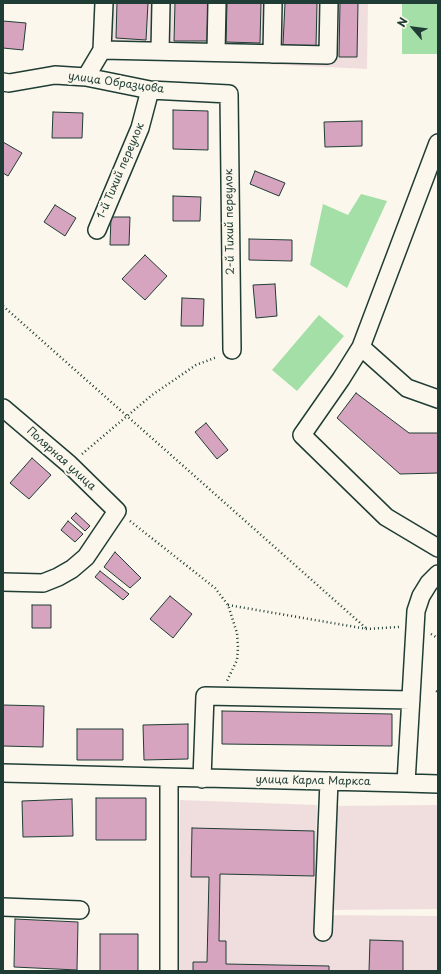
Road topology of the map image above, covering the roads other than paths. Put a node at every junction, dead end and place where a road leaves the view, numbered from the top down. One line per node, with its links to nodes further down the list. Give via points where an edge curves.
1 (104, 3): 6 (street)
2 (161, 3): 7 (street)
3 (217, 3): 8 (street)
4 (273, 3): 9 (street)
5 (329, 3): 9 (street, via 328,55)
6 (102, 50): 7 (street); 10 (street)
7 (160, 51): 8 (street)
8 (216, 52): 9 (street)
9 (272, 54)
10 (86, 77): 11 (street, улица Образцова, via 55,75); 12 (street, улица Образцова)
11 (3, 82)
12 (150, 90): 13 (street, улица Образцова); 15 (street, 1-й Тихий переулок, via 140,128)
13 (229, 94): 17 (street, 2-й Тихий переулок)
14 (438, 143): 16 (street)
15 (96, 230)
16 (361, 347): 18 (street, via 407,388); 20 (street, via 302,435 386,517)
17 (232, 350)
18 (438, 399)
19 (3, 408): 22 (street, Полярная улица, via 70,464 117,511 86,557 72,569 43,583)
20 (438, 548)
21 (438, 574): 23 (street, via 421,596 416,610)
22 (3, 582)
23 (411, 700): 26 (street, via 206,696); 28 (street)
24 (3, 773): 25 (street, улица Карла Маркса)
25 (169, 778): 26 (street, улица Карла Маркса); 33 (street)
26 (202, 779): 27 (street, улица Карла Маркса)
27 (329, 781): 28 (street, улица Карла Маркса); 32 (street)
28 (406, 783): 29 (street, улица Карла Маркса)
29 (438, 784)
30 (3, 907): 31 (street)
31 (80, 910)
32 (324, 932)
33 (169, 971)

